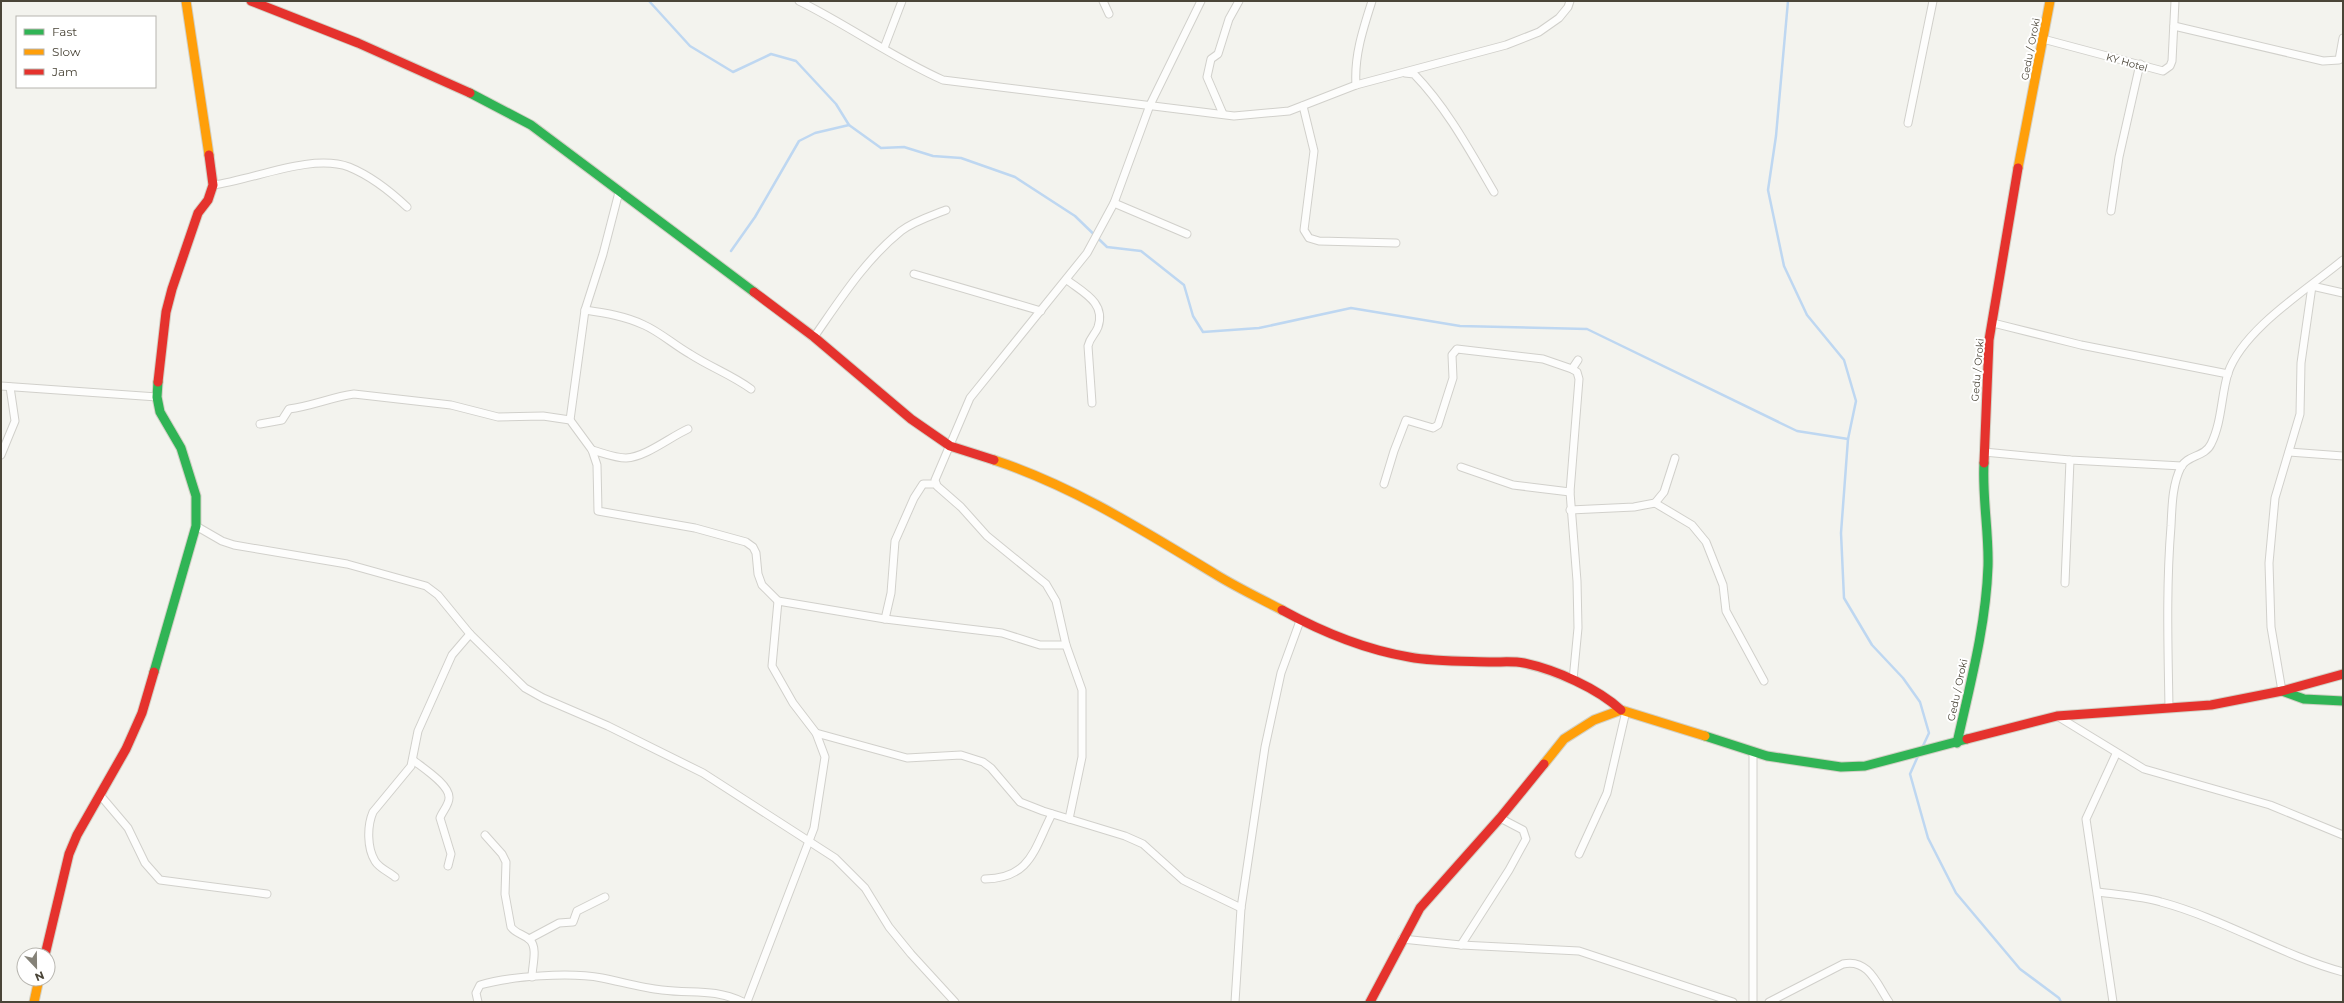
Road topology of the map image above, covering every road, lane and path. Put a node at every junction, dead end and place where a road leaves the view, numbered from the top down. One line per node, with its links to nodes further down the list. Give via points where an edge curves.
1 (186, 1): 25 (street)
2 (251, 1): 26 (street, via 392,58 486,100 531,126)
3 (799, 1): 17 (street)
4 (902, 1): 17 (street)
5 (1103, 1): 13 (street)
6 (1201, 1): 21 (street)
7 (1239, 1): 23 (street, via 1229,19 1218,54 1211,59 1207,76)
8 (1372, 1): 20 (street, via 1354,67)
9 (1570, 1): 19 (street, via 1559,18 1539,32 1506,45)
10 (1933, 1): 24 (street)
11 (2050, 1): 16 (street, Gedu / Oroki)
12 (2175, 1): 14 (street, KY Hotel)
13 (1109, 14)
14 (2174, 26): 15 (street, via 2323,61 2340,60); 18 (street, KY Hotel, via 2170,66 2163,71 2157,71)
15 (2343, 38)
16 (2043, 39): 18 (street, KY Hotel); 41 (street, Gedu / Oroki)
17 (884, 48): 21 (street, via 916,68 943,80)
18 (2140, 64): 31 (street, via 2119,157)
19 (1401, 73): 20 (street); 27 (street, via 1414,74 1430,90)
20 (1356, 86): 22 (street)
21 (1150, 105): 23 (street); 28 (street)
22 (1303, 106): 23 (street, via 1271,113 1234,116); 33 (street, via 1314,151 1304,230 1309,238 1319,241)
23 (1223, 114)
24 (1908, 123)
25 (213, 185): 29 (street, via 320,163 348,167 372,179); 49 (street, via 208,200 198,213 172,289 166,312)
26 (619, 192): 39 (street); 42 (street)
27 (1494, 192)
28 (1114, 203): 32 (street); 36 (street, via 1087,253)
29 (407, 207)
30 (946, 210): 42 (street, via 902,230 865,266)
31 (2111, 211)
32 (1187, 234)
33 (1396, 243)
34 (2343, 260): 37 (street)
35 (914, 274): 40 (street)
36 (1067, 280): 40 (street); 50 (street, via 1097,303 1101,315 1088,346)
37 (2312, 286): 38 (street); 45 (street, via 2289,302 2241,348); 57 (street, via 2301,363 2300,414)
38 (2343, 293)
39 (585, 310): 48 (street, via 628,318 645,325); 51 (street)
40 (1041, 311): 54 (street, via 970,398)
41 (1993, 323): 45 (street, via 2081,345); 56 (street, Gedu / Oroki, via 1989,348)
42 (814, 337): 54 (street, via 911,419)
43 (1578, 360): 44 (street)
44 (1572, 369): 65 (street, via 1543,359 1457,349 1452,355 1453,378 1438,425 1433,428 1406,420); 66 (street, via 1577,372 1579,379)
45 (2228, 374): 62 (street, via 2223,406 2212,444 2206,452)
46 (1, 386): 47 (street)
47 (10, 387): 49 (street); 58 (street, via 15,421)
48 (751, 388)
49 (157, 397): 69 (street, via 160,412 181,448 187,465 196,496)
50 (1092, 403)
51 (570, 420): 52 (street, via 543,416 498,418 451,405 354,394 289,409 282,420); 55 (street)
52 (260, 424)
53 (688, 429): 55 (street, via 627,458)
54 (950, 446): 64 (street, via 936,476); 73 (street, via 1014,467 1081,495 1156,537 1216,575)
55 (592, 450): 71 (street, via 597,465 598,511 695,528 746,542 756,553 762,585)
56 (1984, 452): 61 (street); 85 (street, Gedu / Oroki, via 1988,565 1986,591 1977,654)
57 (2289, 452): 59 (street); 79 (street, via 2275,498 2269,562 2271,628)
58 (1, 455)
59 (2343, 456)
60 (1674, 458): 67 (street, via 1664,492)
61 (2070, 460): 62 (street); 70 (street)
62 (2182, 466): 81 (street, via 2174,486 2167,578)
63 (1461, 467): 66 (street, via 1513,485)
64 (936, 484): 72 (street, via 923,484 895,541 891,593); 75 (street, via 987,536 1046,584 1060,612)
65 (1384, 484)
66 (1570, 492): 68 (street)
67 (1655, 503): 68 (street, via 1634,507); 78 (street, via 1692,525 1706,542 1723,585 1726,611)
68 (1570, 510): 77 (street, via 1577,581 1578,628)
69 (196, 526): 74 (street, via 222,541 240,547 347,564 426,586 438,595); 89 (street, via 142,713 126,750)
70 (2065, 583)
71 (778, 601): 72 (street); 84 (street, via 772,666 793,703)
72 (885, 619): 75 (street, via 1002,633 1049,646)
73 (1300, 621): 77 (street, via 1356,645 1427,660 1523,663); 103 (street, via 1273,702)
74 (470, 634): 88 (street, via 452,655 418,731); 95 (street, via 525,688 703,773)
75 (1066, 645): 92 (street, via 1082,690 1083,714 1082,757)
76 (2343, 674): 79 (street)
77 (1573, 680): 82 (street)
78 (1764, 681)
79 (2282, 692): 80 (street, via 2308,700); 81 (street, via 2212,705)
80 (2343, 701)
81 (2169, 708): 83 (street)
82 (1624, 710): 86 (street); 91 (street, via 1594,720 1564,739); 96 (street, via 1606,793)
83 (2057, 716): 85 (street); 87 (street)
84 (816, 733): 90 (street, via 907,758 948,755 972,758 991,768 1020,802); 95 (street, via 825,758 816,819)
85 (1957, 743): 86 (street, via 1865,766 1841,767)
86 (1753, 752): 120 (street)
87 (2116, 754): 93 (street, via 2144,770 2270,805); 100 (street, via 2086,819)
88 (413, 760): 97 (street, via 439,781 448,793 449,800 440,818 451,854); 98 (street, via 406,774 373,812 368,827 375,861)
89 (100, 796): 101 (street, via 125,823 145,863 160,880); 107 (street, via 69,854)
90 (1052, 814): 92 (street); 99 (street, via 1025,866 1010,876)
91 (1500, 818): 105 (street, via 1420,908); 106 (street, via 1523,830 1526,839)
92 (1069, 819): 103 (street, via 1125,836 1142,844 1183,880)
93 (2343, 834)
94 (485, 835): 104 (street, via 506,862 506,894 511,927)
95 (809, 840): 115 (street); 116 (street, via 835,858 858,880 889,927)
96 (1579, 854)
97 (448, 866)
98 (395, 877)
99 (985, 879)
100 (2098, 892): 108 (street, via 2161,902 2314,964); 123 (street)
101 (267, 894)
102 (604, 897): 104 (street, via 577,911 573,922 559,923)
103 (1241, 908): 117 (street)
104 (529, 939): 109 (street, via 534,950)
105 (1402, 939): 106 (street); 118 (street)
106 (1461, 945): 111 (street, via 1579,951)
107 (47, 947)
108 (2343, 972)
109 (532, 977): 113 (street, via 480,985 476,993); 114 (street, via 601,978 656,990 681,993 711,992)
110 (37, 987): 112 (street)
111 (1722, 1000): 119 (street)
112 (34, 1002)
113 (478, 1002)
114 (743, 1002)
115 (747, 1002)
116 (955, 1002)
117 (1235, 1002)
118 (1370, 1002)
119 (1733, 1002)
120 (1753, 1002)
121 (1770, 1002): 122 (street, via 1843,964 1852,962 1865,967)
122 (1889, 1002)
123 (2113, 1002)

